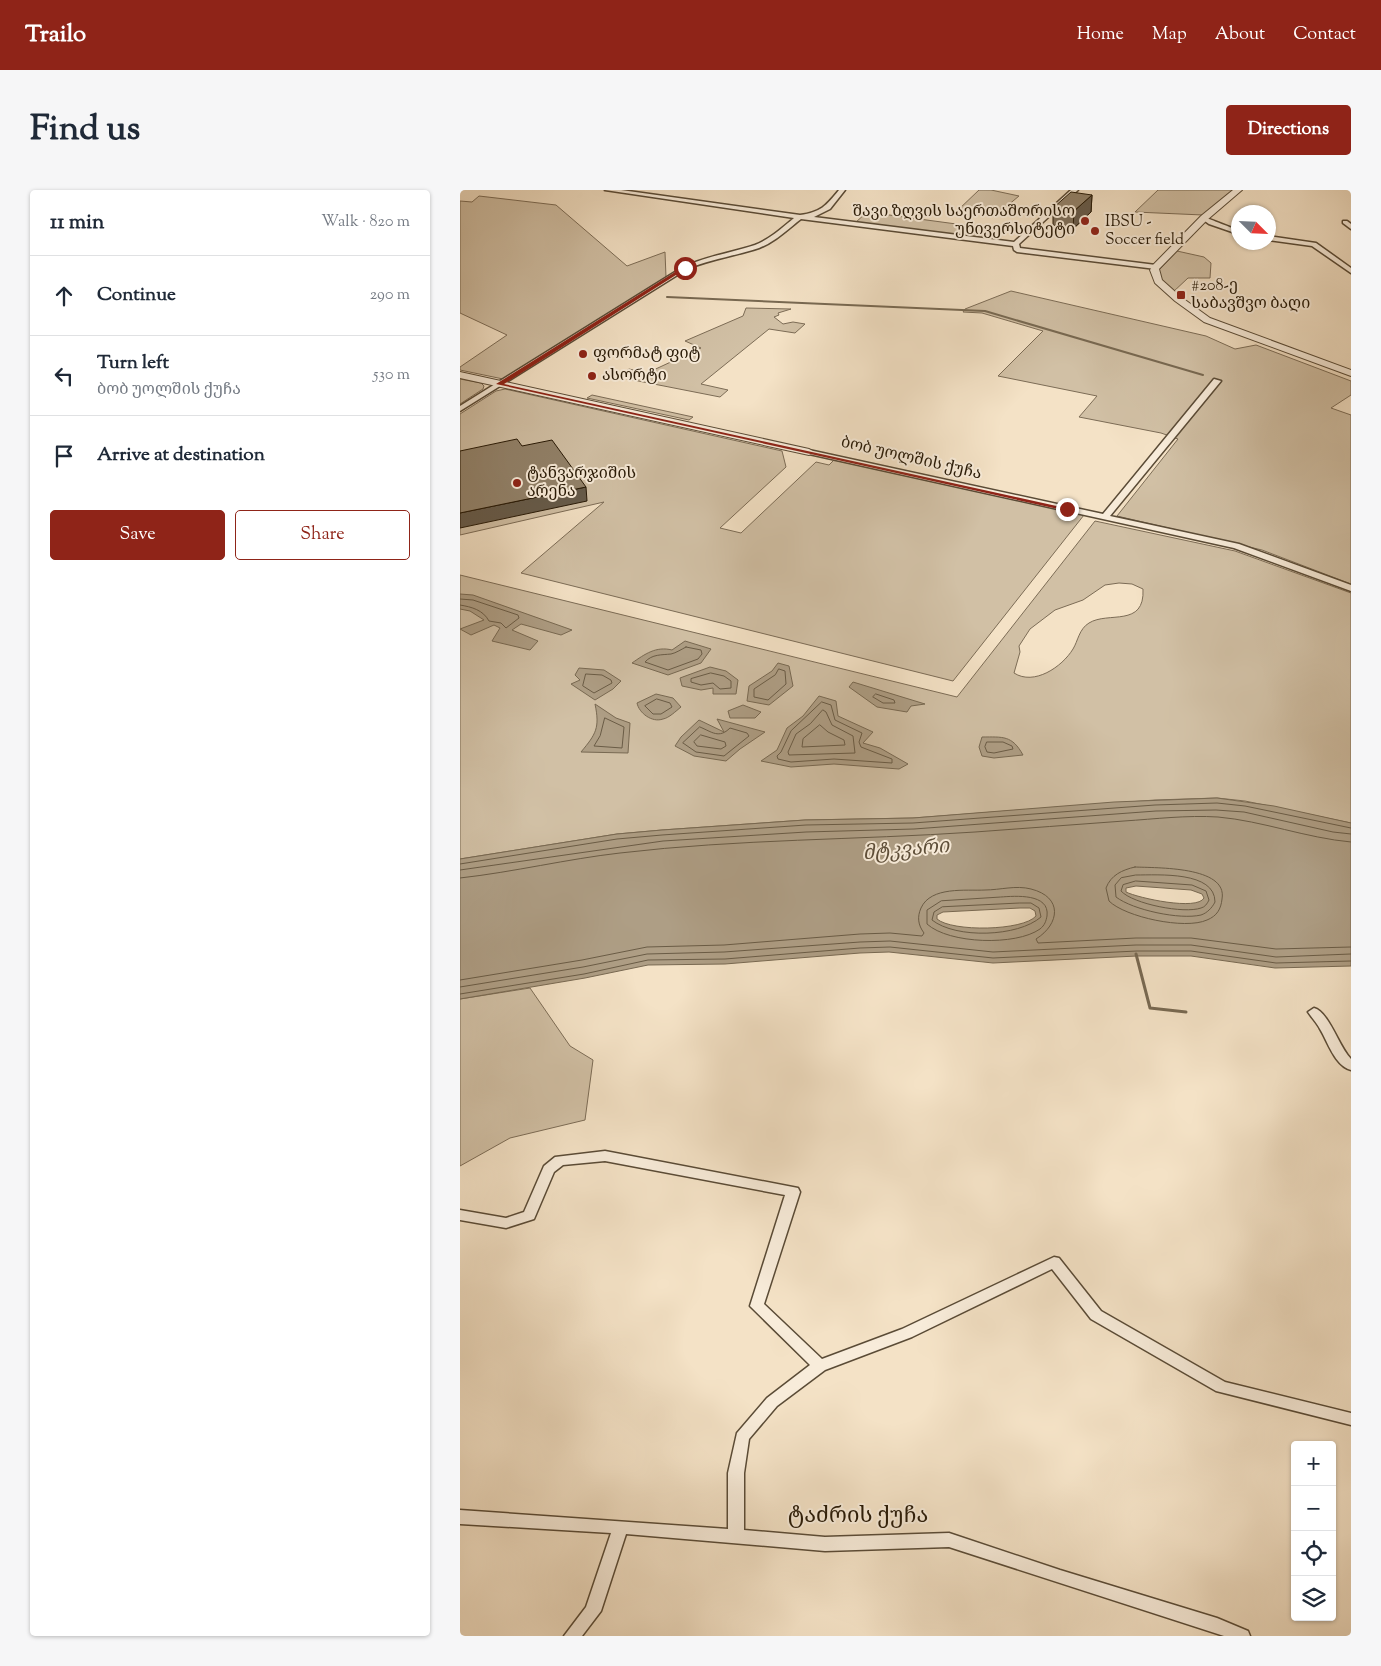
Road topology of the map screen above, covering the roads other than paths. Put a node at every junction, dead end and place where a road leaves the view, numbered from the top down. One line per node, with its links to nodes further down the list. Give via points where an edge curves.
1 (608, 190): 6 (street)
2 (842, 190): 5 (street)
3 (1075, 190): 11 (street)
4 (1238, 190): 7 (street)
5 (828, 208): 6 (street); 8 (street)
6 (800, 217): 8 (street); 17 (street, via 757,246 685,268)
7 (1204, 218): 9 (street); 12 (street)
8 (822, 220): 11 (street)
9 (1231, 230)
10 (1276, 239): 13 (street, via 1314,244)
11 (1016, 244): 12 (street, via 1018,250)
12 (1156, 268): 14 (street, via 1158,281 1207,320)
13 (1351, 271)
14 (1351, 373)
15 (460, 375): 17 (street, ბობ უოლშის ქუჩა)
16 (1217, 380): 20 (street)
17 (499, 384): 18 (street); 19 (street, ბობ უოლშის ქუჩა)
18 (460, 408)
19 (809, 452): 20 (street, ბობ უოლშის ქუჩა)
20 (1105, 517): 21 (street, ბობ უოლშის ქუჩა, via 1236,546)
21 (1351, 588)
22 (1314, 1012): 23 (street, via 1324,1022 1338,1054)
23 (1351, 1066)
24 (460, 1215): 25 (street, via 506,1224 529,1215 549,1169 560,1160 605,1156 793,1192 757,1306)
25 (820, 1366): 26 (street, via 907,1333 1054,1262 1096,1315 1221,1387); 29 (street, via 772,1402 742,1437 736,1473)
26 (1351, 1419)
27 (460, 1517): 28 (street, ტაძრის ქუჩა)
28 (621, 1526): 29 (street, ტაძრის ქუჩა); 30 (street, via 593,1611)
29 (736, 1536): 31 (street, ტაძრის ქუჩა, via 825,1544 949,1540 1217,1625)
30 (572, 1636)
31 (1242, 1636)

